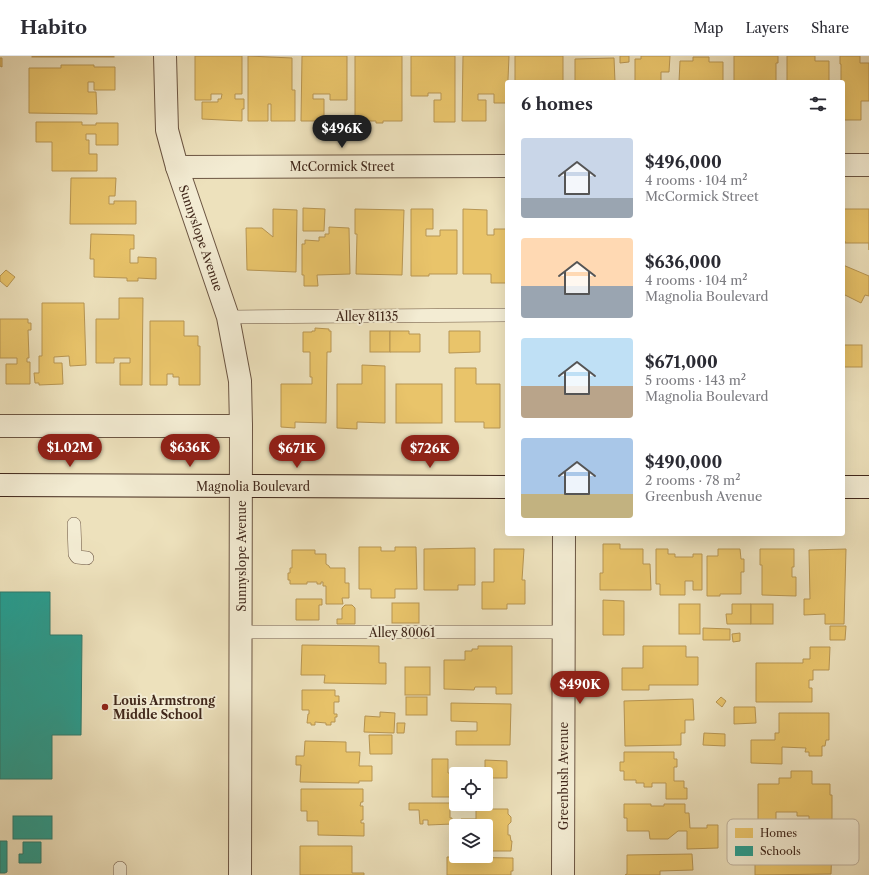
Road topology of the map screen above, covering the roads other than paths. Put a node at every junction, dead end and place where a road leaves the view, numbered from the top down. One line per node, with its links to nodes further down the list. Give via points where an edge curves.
1 (165, 56): 5 (street, Sunnyslope Avenue, via 166,130)
2 (845, 165): 3 (street)
3 (869, 165)
4 (505, 166): 5 (street, McCormick Street)
5 (177, 167): 7 (street, Sunnyslope Avenue)
6 (505, 315): 7 (lane, Alley 81135)
7 (228, 317): 9 (street, Sunnyslope Avenue, via 240,381)
8 (0, 426): 9 (street)
9 (242, 426): 11 (street, Sunnyslope Avenue)
10 (0, 485): 11 (street, Magnolia Boulevard)
11 (241, 486): 12 (street, Magnolia Boulevard); 18 (street, Sunnyslope Avenue)
12 (505, 487)
13 (845, 487): 14 (street)
14 (869, 487)
15 (74, 524): 17 (lane, via 75,554 77,557)
16 (564, 536): 19 (street, Greenbush Avenue)
17 (86, 558)
18 (241, 632): 19 (lane, Alley 80061); 20 (street, Sunnyslope Avenue)
19 (563, 632): 21 (street, Greenbush Avenue)
20 (240, 875)
21 (563, 875)

